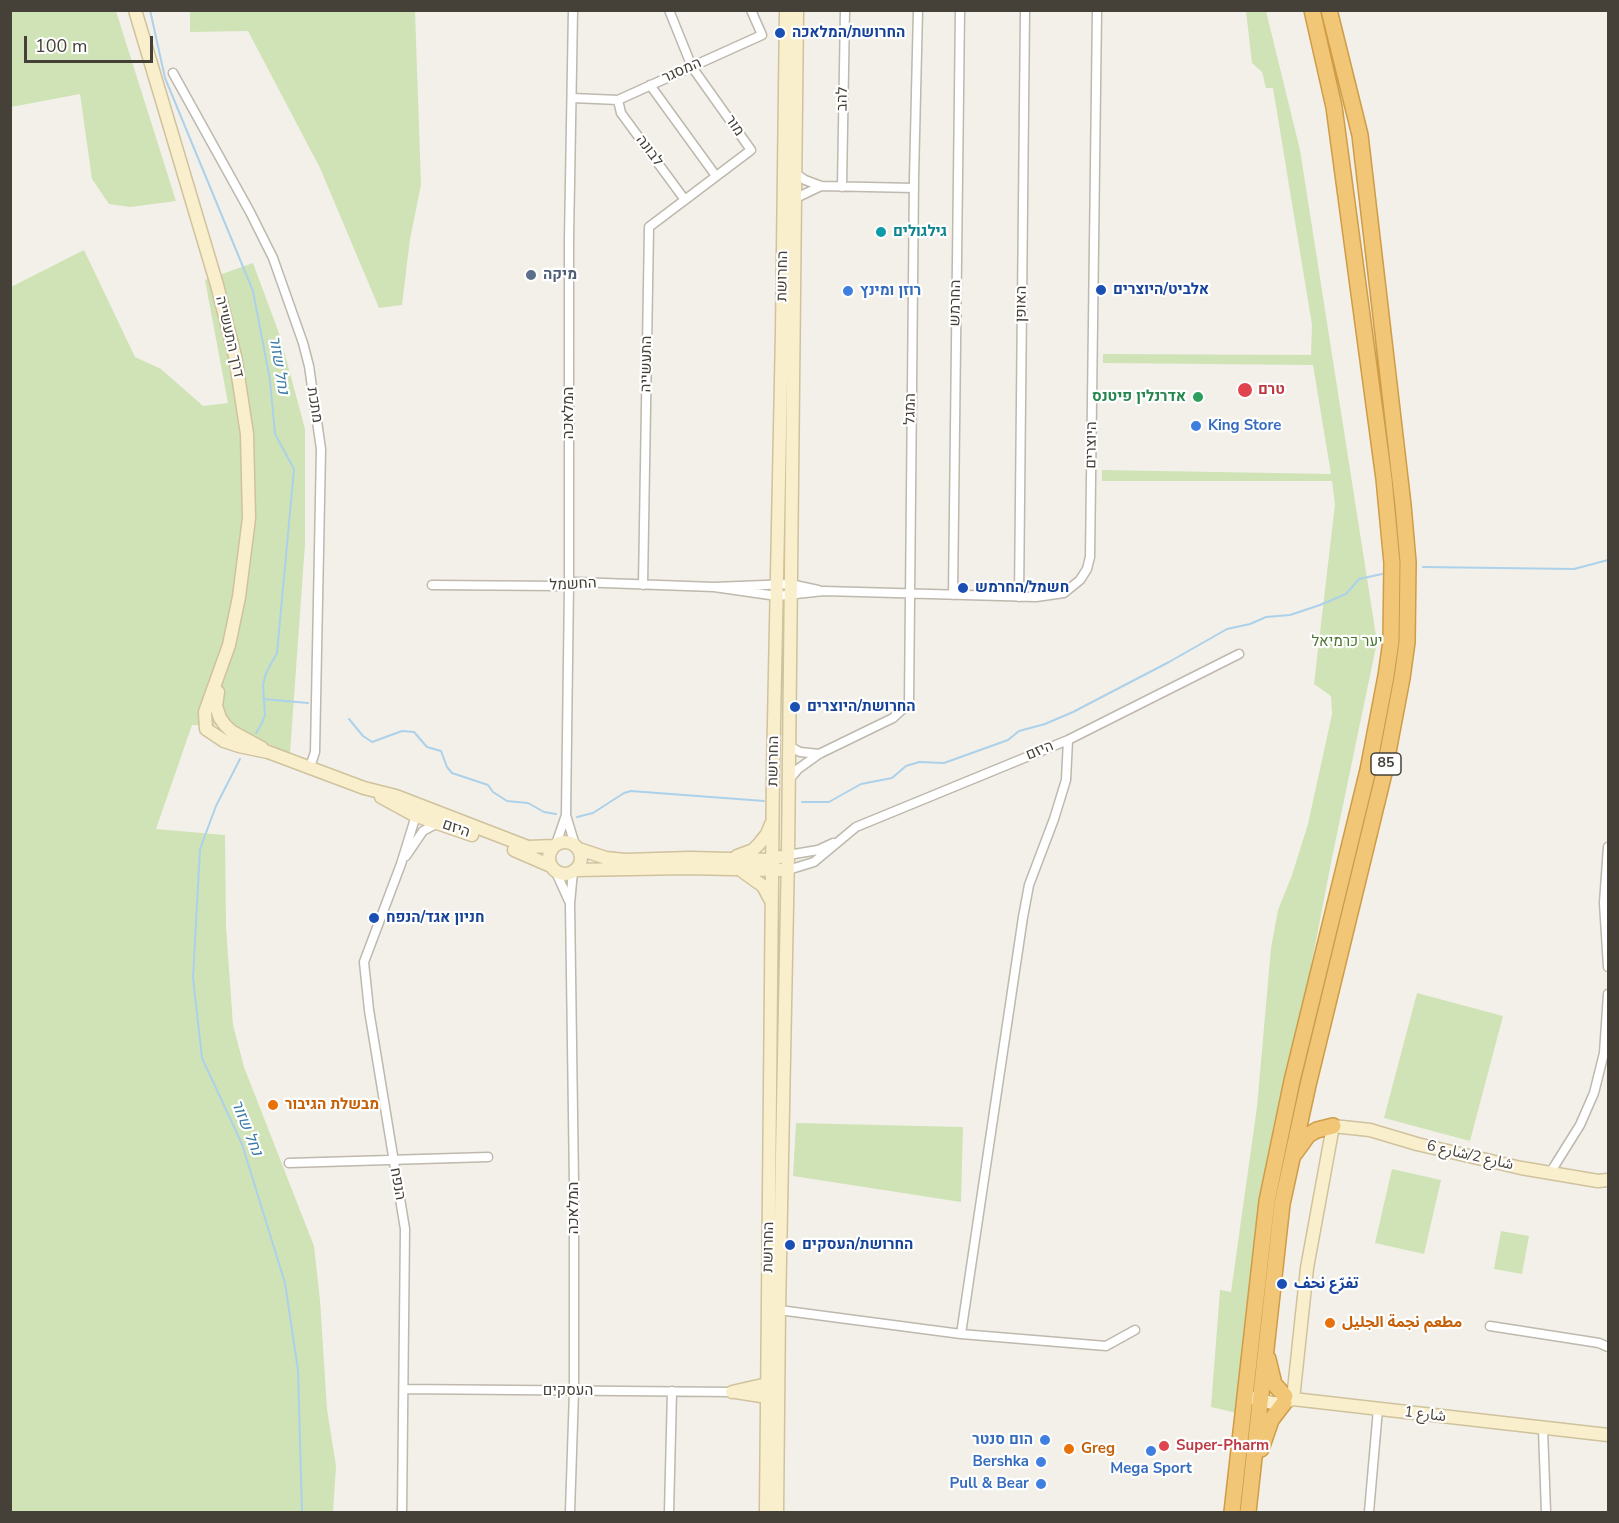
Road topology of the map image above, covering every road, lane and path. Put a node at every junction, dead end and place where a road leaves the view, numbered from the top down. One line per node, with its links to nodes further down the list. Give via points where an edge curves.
1 (135, 10): 38 (street, דרך התעשייה, via 217,285 235,356 247,434 249,518 239,597 221,673 205,712 207,729 224,741)
2 (573, 10): 17 (street, המלאכה)
3 (669, 10): 14 (street)
4 (751, 10): 14 (street, המסגר, via 762,35)
5 (786, 10): 29 (street, החרושת)
6 (797, 10): 19 (street, החרושת)
7 (845, 10): 22 (street, להב)
8 (918, 10): 23 (street, המגל)
9 (960, 10): 32 (street, החרמש)
10 (1025, 10): 33 (street, האופן)
11 (1097, 10): 33 (street, היוצרים, via 1090,557 1080,580 1064,593)
12 (1312, 10): 81 (highway, 85, via 1334,107 1384,479 1392,563 1391,641 1363,792 1272,1171)
13 (1329, 10): 61 (highway, 85, via 1360,135 1402,496 1409,603 1402,678 1389,750)
14 (692, 67): 16 (street, המסגר); 20 (street, מור, via 751,150)
15 (173, 73): 38 (street, מתכת, via 273,258 309,366 321,449 315,752)
16 (650, 85): 18 (street, המסגר); 20 (street)
17 (573, 98): 18 (street, המסגר); 26 (street, המלאכה)
18 (618, 100): 25 (street, לבונה, via 621,113)
19 (795, 173): 21 (street); 24 (street, החרושת)
20 (716, 176): 25 (street, התעשייה)
21 (821, 186): 22 (street); 24 (street)
22 (842, 187): 23 (street)
23 (914, 188): 31 (street, המגל)
24 (794, 199): 30 (street, החרושת)
25 (685, 200): 28 (street, התעשייה, via 649,227)
26 (569, 584): 27 (street, החשמל); 28 (street, החשמל); 41 (street, המלאכה)
27 (432, 585)
28 (643, 585): 29 (street, החשמל)
29 (777, 590): 30 (street, היוצרים); 42 (street, החרושת)
30 (790, 590): 31 (street, היוצרים); 36 (street, החרושת)
31 (909, 594): 32 (street, היוצרים); 37 (street, המגל, via 909,703 893,718)
32 (952, 595): 33 (street, היוצרים)
33 (1019, 597)
34 (1239, 654): 35 (street, היזם)
35 (1068, 740): 44 (street, היזם, via 856,827); 72 (street, via 1066,780 1029,885 1023,917)
36 (789, 746): 37 (street); 39 (street, החרושת)
37 (819, 754): 39 (street, המגל)
38 (310, 767): 40 (street, היזם)
39 (789, 780): 48 (street, החרושת)
40 (418, 811): 43 (street, היזם); 45 (street, היזם, via 528,847); 51 (street, הנפח)
41 (566, 815): 45 (street, המלאכה); 46 (street, המלאכה)
42 (773, 817): 49 (street, via 767,834 753,850); 52 (street, החרושת)
43 (438, 823): 51 (street, הנפח, via 423,831); 53 (street, היזם, via 526,854)
44 (839, 840): 48 (street, היזם, via 818,850); 55 (street, היזם, via 814,862)
45 (555, 845): 46 (street, via 568,842); 53 (street, המלאכה, via 549,856)
46 (577, 847): 50 (street, היזם, via 606,858); 56 (street, המלאכה, via 580,861)
47 (1608, 847): 59 (street, via 1604,903)
48 (788, 855): 52 (street, היזם); 55 (street, החרושת)
49 (726, 858): 50 (street, היזם); 52 (street, היזם)
50 (688, 863): 54 (street, היזם); 56 (street, היזם)
51 (401, 864): 64 (street, הנפח, via 364,962)
52 (772, 865): 54 (street, היזם); 55 (street, היזם); 57 (street, החרושת)
53 (553, 868): 56 (street, via 565,874); 58 (street, המלאכה)
54 (738, 869): 57 (street, via 762,886)
55 (788, 870): 69 (street, החרושת)
56 (574, 871): 58 (street, המלאכה)
57 (772, 903): 75 (street, החרושת)
58 (570, 904): 77 (street, המלאכה)
59 (1608, 967)
60 (1608, 994): 67 (street, via 1604,1053 1594,1093 1580,1125)
61 (1306, 1093): 62 (highway, via 1312,1117 1323,1125); 65 (highway, 85)
62 (1333, 1126): 65 (highway, via 1308,1135); 67 (street, شارع 2/شارع 6, via 1370,1130); 83 (street)
63 (488, 1157): 64 (street)
64 (393, 1160): 66 (street); 76 (street, הנפח, via 405,1229)
65 (1291, 1161): 73 (highway, 85, via 1277,1238)
66 (289, 1163)
67 (1550, 1173): 68 (street, شارع 2/شارع 6)
68 (1608, 1180)
69 (779, 1311): 72 (street); 80 (street, החרושת)
70 (1490, 1326): 74 (street)
71 (1135, 1330): 72 (street, via 1106,1346)
72 (961, 1334)
73 (1265, 1347): 82 (highway, 85); 83 (highway, via 1274,1383)
74 (1608, 1347)
75 (767, 1384): 79 (street); 80 (street)
76 (404, 1389): 77 (street, העסקים); 88 (street, הנפח)
77 (574, 1391): 78 (street, העסקים); 89 (street, המלאכה)
78 (672, 1391): 79 (street, העסקים); 90 (street)
79 (732, 1392): 80 (street)
80 (773, 1394): 91 (street, החרושת); 92 (street, החרושת)
81 (1244, 1394): 82 (street, شارع 1); 93 (highway, 85)
82 (1260, 1397): 83 (street, شارع 1); 87 (highway, 85)
83 (1287, 1400): 84 (street, شارع 1); 87 (highway, via 1271,1420)
84 (1378, 1409): 85 (street, شارع 1); 95 (street)
85 (1543, 1429): 86 (street, شارع 1); 96 (street)
86 (1608, 1435)
87 (1251, 1477): 94 (highway, 85)
88 (402, 1512)
89 (570, 1512)
90 (669, 1512)
91 (766, 1512)
92 (777, 1512)
93 (1232, 1512)
94 (1248, 1512)
95 (1369, 1512)
96 (1546, 1512)

